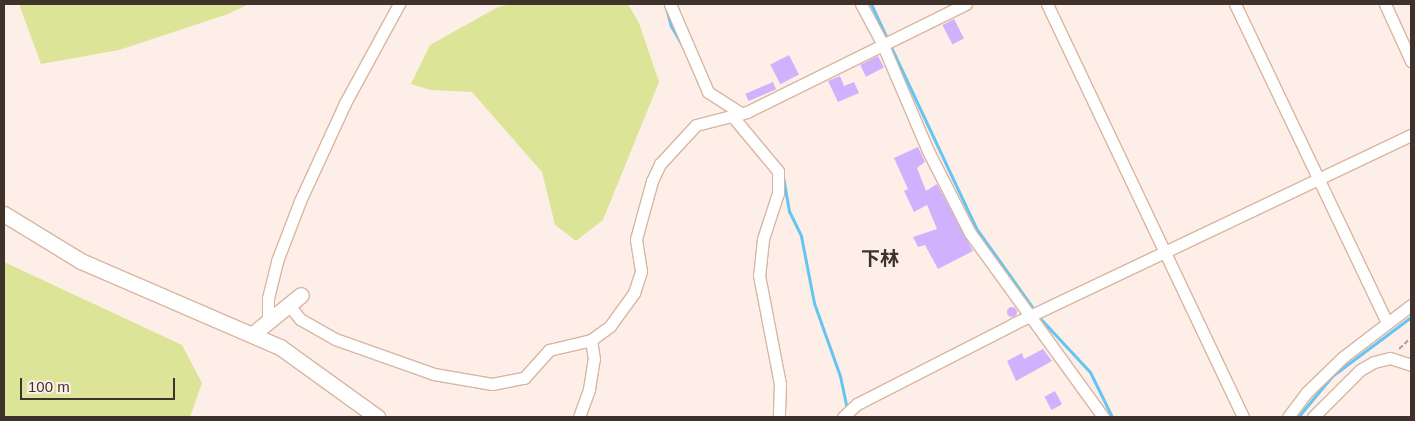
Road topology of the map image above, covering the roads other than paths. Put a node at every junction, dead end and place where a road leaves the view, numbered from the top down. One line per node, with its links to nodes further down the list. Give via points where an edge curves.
1 (399, 4): 19 (street, via 345,103 300,200 277,261 268,298)
2 (670, 4): 10 (street, via 708,92)
3 (860, 4): 8 (street)
4 (966, 4): 8 (street)
5 (1047, 4): 14 (street)
6 (1235, 4): 12 (street)
7 (1385, 4): 9 (street)
8 (886, 41): 10 (street); 18 (street, via 928,151 970,233)
9 (1411, 62)
10 (737, 116): 22 (street, via 696,125 660,164 636,239 640,283 610,326); 27 (street, via 778,172 778,193 763,238 759,275 780,384)
11 (1411, 134): 12 (street)
12 (1317, 181): 14 (street); 20 (street)
13 (4, 214): 21 (street, via 81,261)
14 (1166, 252): 18 (street); 29 (street)
15 (301, 295): 16 (street)
16 (289, 305): 19 (street); 22 (street, via 300,319 335,339 434,374 492,384 524,378 549,350)
17 (1411, 305): 20 (street)
18 (1035, 314): 24 (street); 28 (street)
19 (268, 322): 21 (street)
20 (1387, 322): 30 (street, via 1336,364 1307,392)
21 (254, 333): 25 (street, via 309,365)
22 (591, 340): 26 (street, via 594,359 590,389)
23 (1411, 365): 31 (street, via 1390,358 1374,362 1360,370)
24 (846, 413)
25 (377, 417)
26 (579, 417)
27 (779, 417)
28 (1103, 417)
29 (1243, 417)
30 (1288, 417)
31 (1313, 417)

